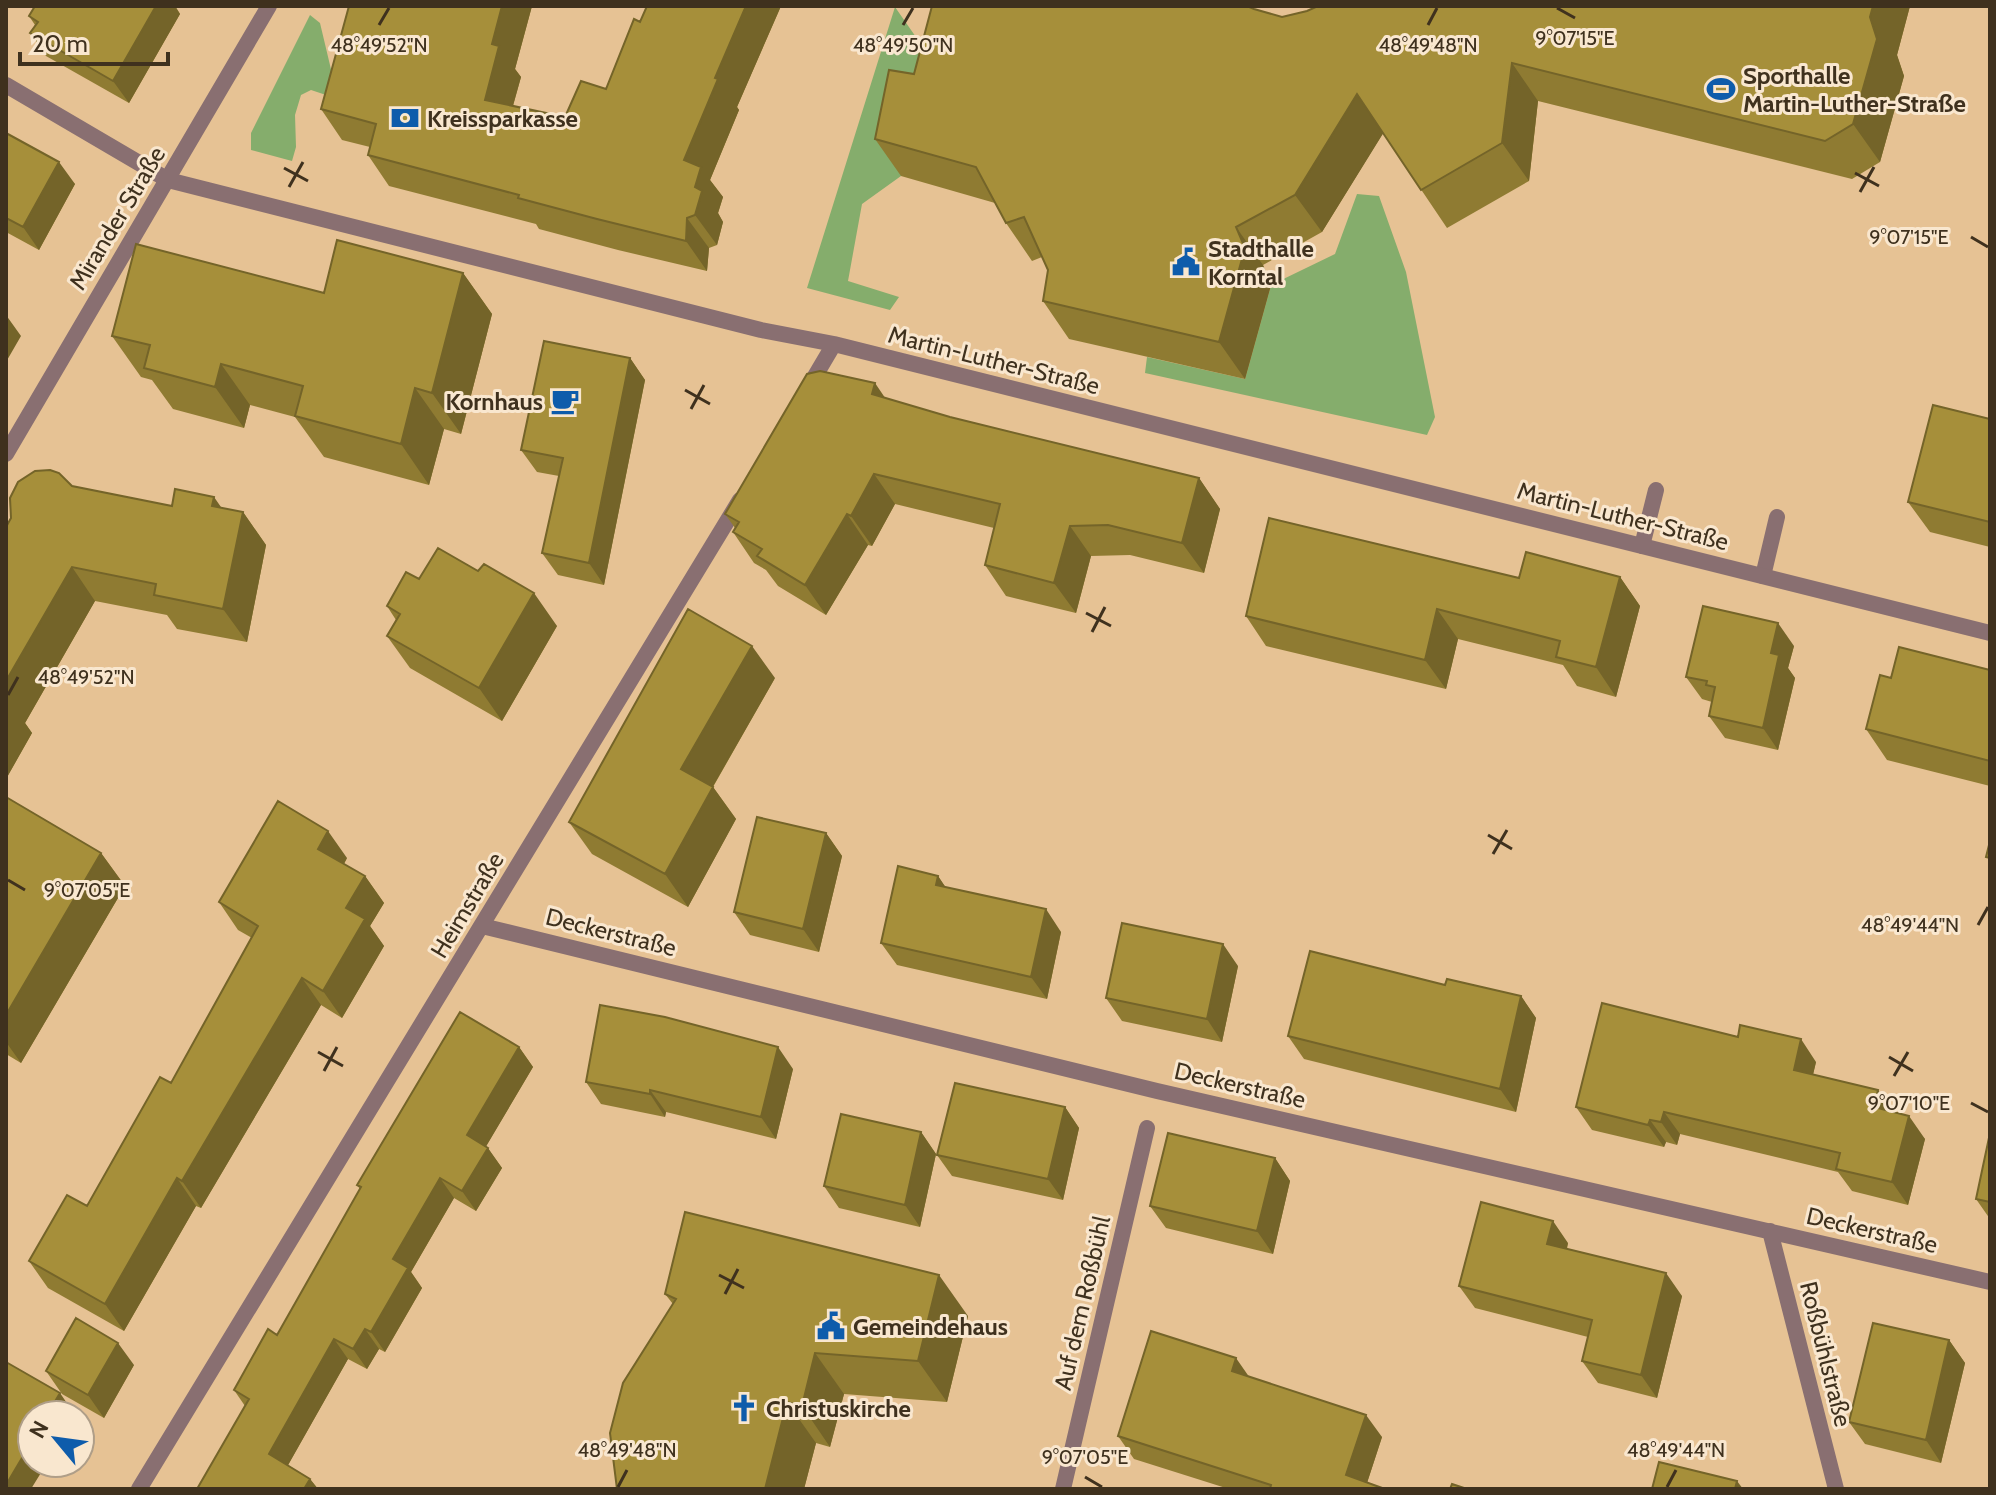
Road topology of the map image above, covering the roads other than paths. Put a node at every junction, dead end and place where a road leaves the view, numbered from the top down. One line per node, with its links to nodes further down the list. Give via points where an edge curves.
1 (269, 6): 3 (street, Mirander Straße)
2 (6, 85): 3 (street, Martin-Luther-Straße)
3 (168, 180): 4 (street, Martin-Luther-Straße); 6 (street, Mirander Straße)
4 (834, 344): 5 (street); 10 (street, Martin-Luther-Straße)
5 (801, 399)
6 (6, 454)
7 (752, 480): 13 (street, Heimstraße)
8 (1656, 490): 10 (street)
9 (1777, 517): 11 (street)
10 (1642, 546): 11 (street, Martin-Luther-Straße)
11 (1763, 576): 12 (street, Martin-Luther-Straße)
12 (1990, 633)
13 (482, 926): 15 (street, Deckerstraße, via 1157,1091); 17 (street, Heimstraße)
14 (1147, 1128): 18 (street, Auf dem Roßbühl)
15 (1770, 1231): 16 (street, Deckerstraße); 19 (street, Roßbühlstraße)
16 (1990, 1282)
17 (139, 1489)
18 (1063, 1489)
19 (1836, 1489)

